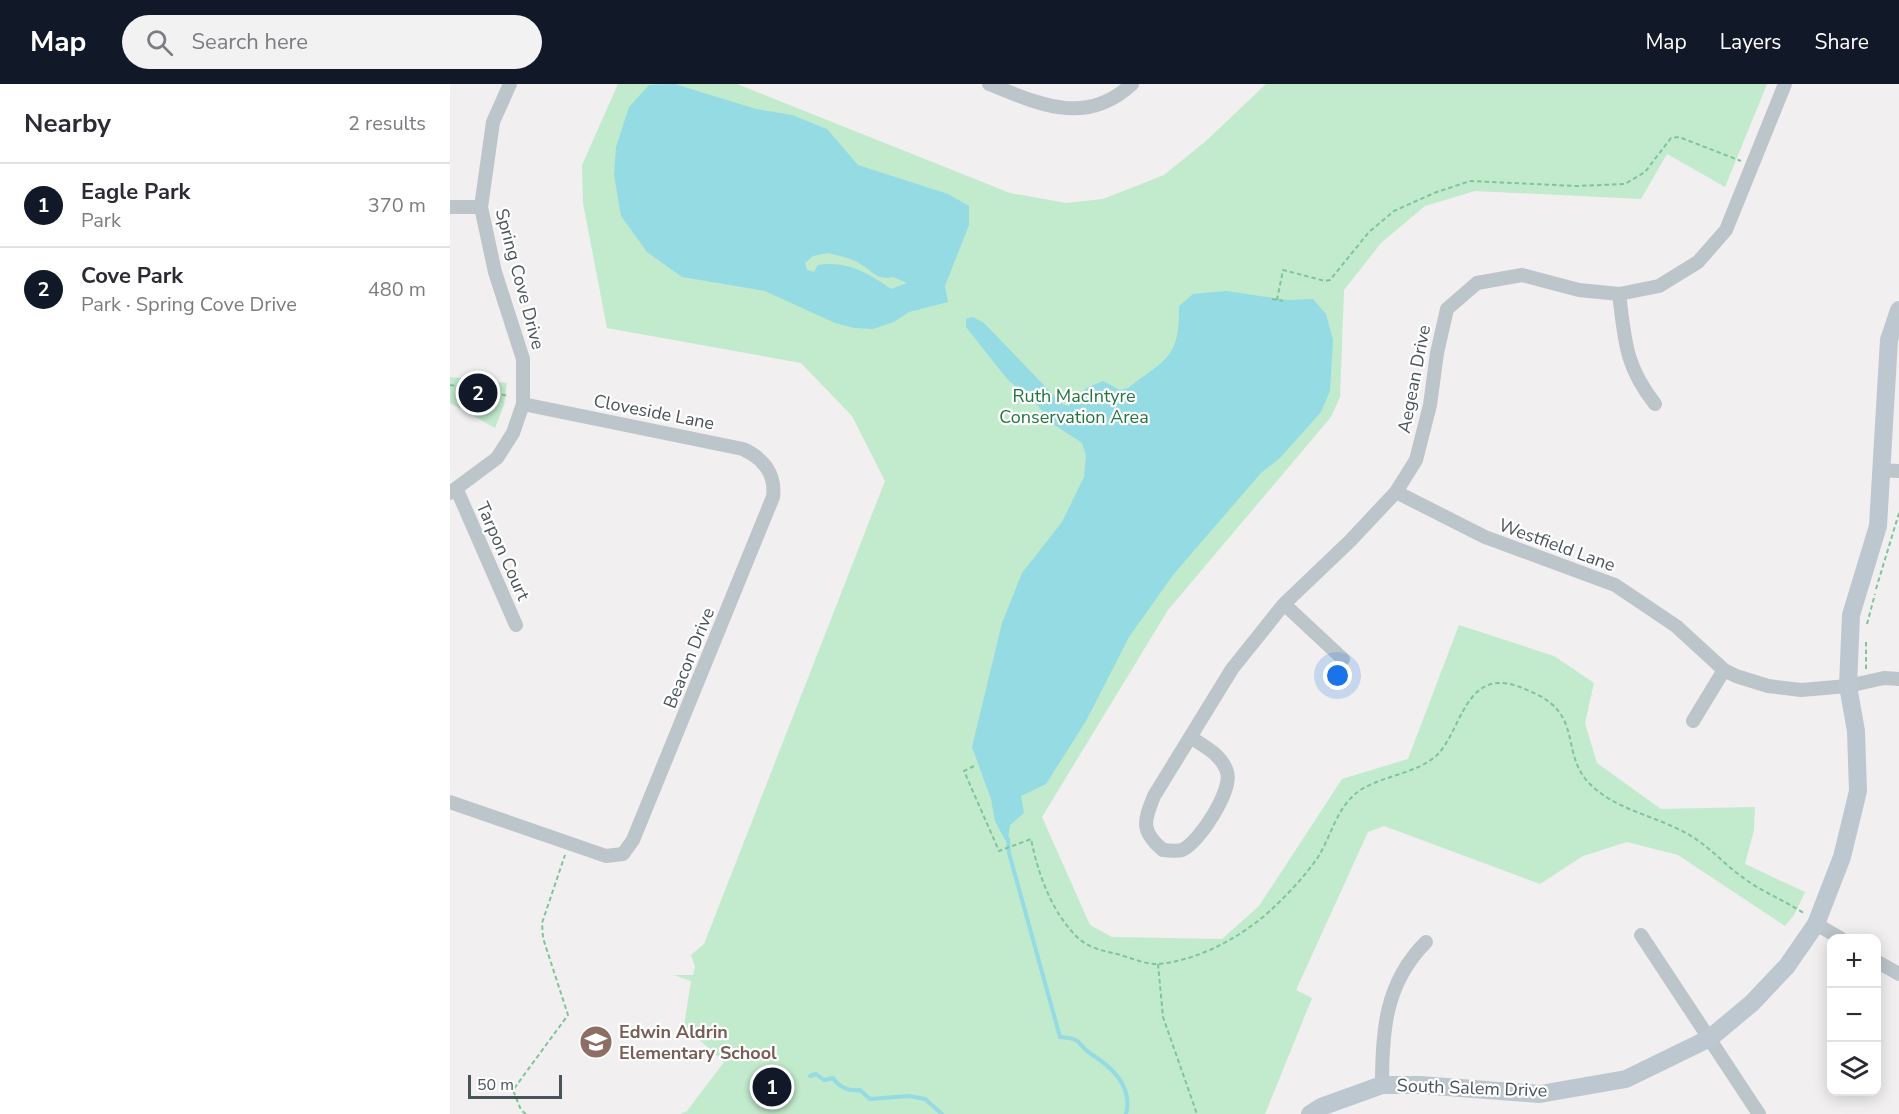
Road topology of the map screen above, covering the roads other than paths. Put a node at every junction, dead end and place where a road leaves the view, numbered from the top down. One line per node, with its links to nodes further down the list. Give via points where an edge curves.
1 (510, 84): 6 (street, Spring Cove Drive, via 494,122)
2 (988, 84): 3 (street, via 1061,109 1107,102)
3 (1132, 84)
4 (1785, 84): 7 (street, Aegean Drive, via 1726,230 1698,262 1659,286)
5 (450, 207): 6 (street)
6 (481, 207): 9 (street, Spring Cove Drive, via 495,272 523,359)
7 (1619, 294): 10 (street, via 1632,367); 15 (street, Aegean Drive, via 1579,290 1522,274 1477,283 1446,309 1430,405 1416,460)
8 (1899, 310): 11 (street, South Salem Drive, via 1889,340)
9 (524, 401): 13 (street, Cloveside Lane, via 743,449 762,461); 14 (street, Spring Cove Drive, via 503,449 488,467)
10 (1655, 404)
11 (1880, 470): 12 (street); 21 (street, South Salem Drive, via 1878,526 1851,615)
12 (1899, 471)
13 (770, 472): 24 (street, Beacon Drive, via 774,489 770,507 633,840 623,854 606,856)
14 (454, 492): 17 (street, Tarpon Court)
15 (1396, 492): 16 (street, Aegean Drive); 19 (street, Westfield Lane, via 1485,537 1615,585 1676,626)
16 (1284, 604): 18 (street); 23 (street, Aegean Drive, via 1232,669)
17 (516, 626)
18 (1343, 659)
19 (1724, 670): 21 (street, Westfield Lane, via 1784,689); 22 (street)
20 (1899, 679): 21 (street, Westfield Lane, via 1866,680)
21 (1848, 686): 25 (street, South Salem Drive, via 1856,731 1858,791 1842,857)
22 (1693, 721)
23 (1190, 737): 23 (street, Aegean Drive, via 1145,817 1146,831 1163,850 1180,851 1192,843 1226,790 1228,774 1222,760)
24 (450, 802)
25 (1816, 924): 26 (street); 31 (street, South Salem Drive, via 1787,966 1752,1003)
26 (1832, 934)
27 (1641, 935): 31 (street)
28 (1426, 942): 32 (street, via 1406,967 1385,1018)
29 (1881, 964): 30 (street)
30 (1899, 974)
31 (1710, 1038): 32 (street, South Salem Drive, via 1626,1079 1540,1094); 34 (street)
32 (1382, 1086): 33 (street, South Salem Drive)
33 (1310, 1114)
34 (1759, 1114)

